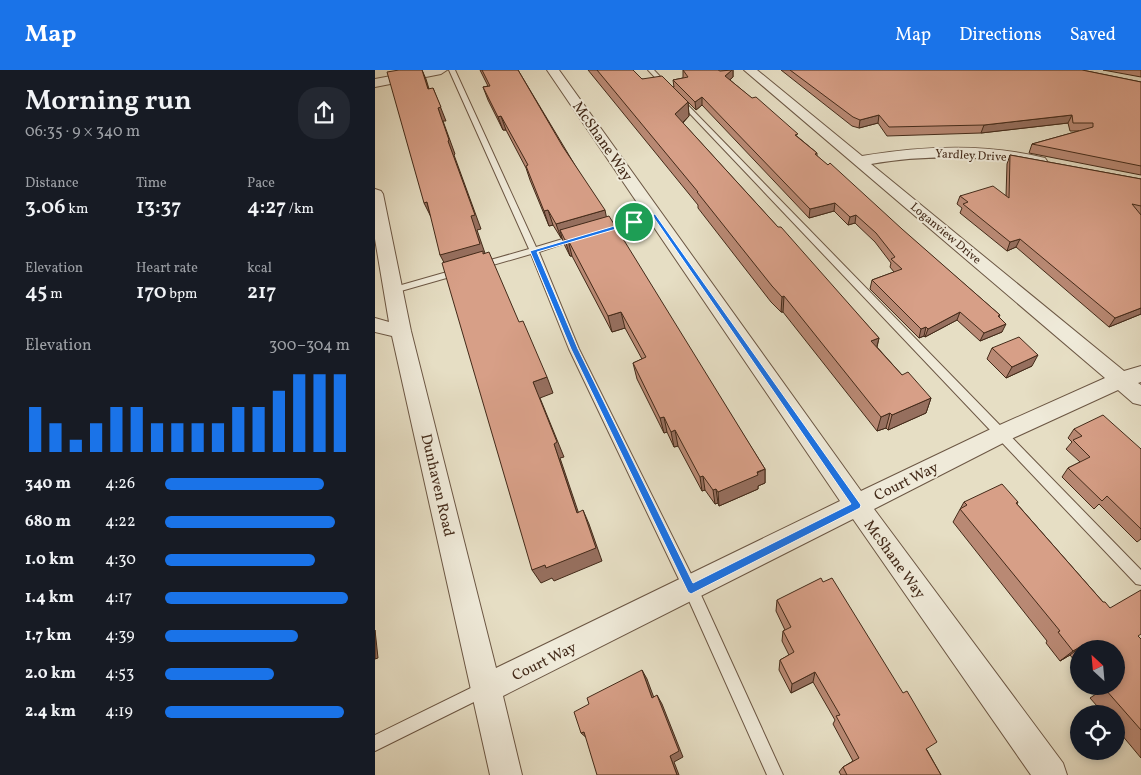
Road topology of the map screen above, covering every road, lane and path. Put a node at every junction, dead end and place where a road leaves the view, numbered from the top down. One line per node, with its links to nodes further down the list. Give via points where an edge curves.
1 (441, 70): 6 (street)
2 (452, 70): 11 (lane)
3 (553, 70): 10 (street, McShane Way)
4 (651, 70): 17 (lane)
5 (750, 70): 7 (street, Loganview Drive)
6 (375, 83)
7 (860, 161): 8 (street, Yardley Drive, via 944,152 1012,156); 15 (street, Loganview Drive)
8 (1050, 163)
9 (375, 194): 12 (street, Dunhaven Road)
10 (655, 216): 11 (lane); 18 (street, McShane Way)
11 (533, 251): 12 (lane); 20 (lane, via 574,349)
12 (394, 290): 14 (street, Dunhaven Road)
13 (375, 325): 14 (street)
14 (401, 331): 21 (street, Dunhaven Road)
15 (1131, 377): 16 (street, Loganview Drive); 17 (street, Court Way)
16 (1141, 397)
17 (1001, 434): 18 (street, Court Way); 19 (lane)
18 (857, 505): 20 (street, Court Way); 25 (street, McShane Way)
19 (1141, 579)
20 (691, 589): 21 (street, Court Way); 24 (lane)
21 (487, 688): 22 (lane); 23 (street, Dunhaven Road)
22 (375, 744)
23 (506, 775)
24 (775, 775)
25 (1051, 775)

